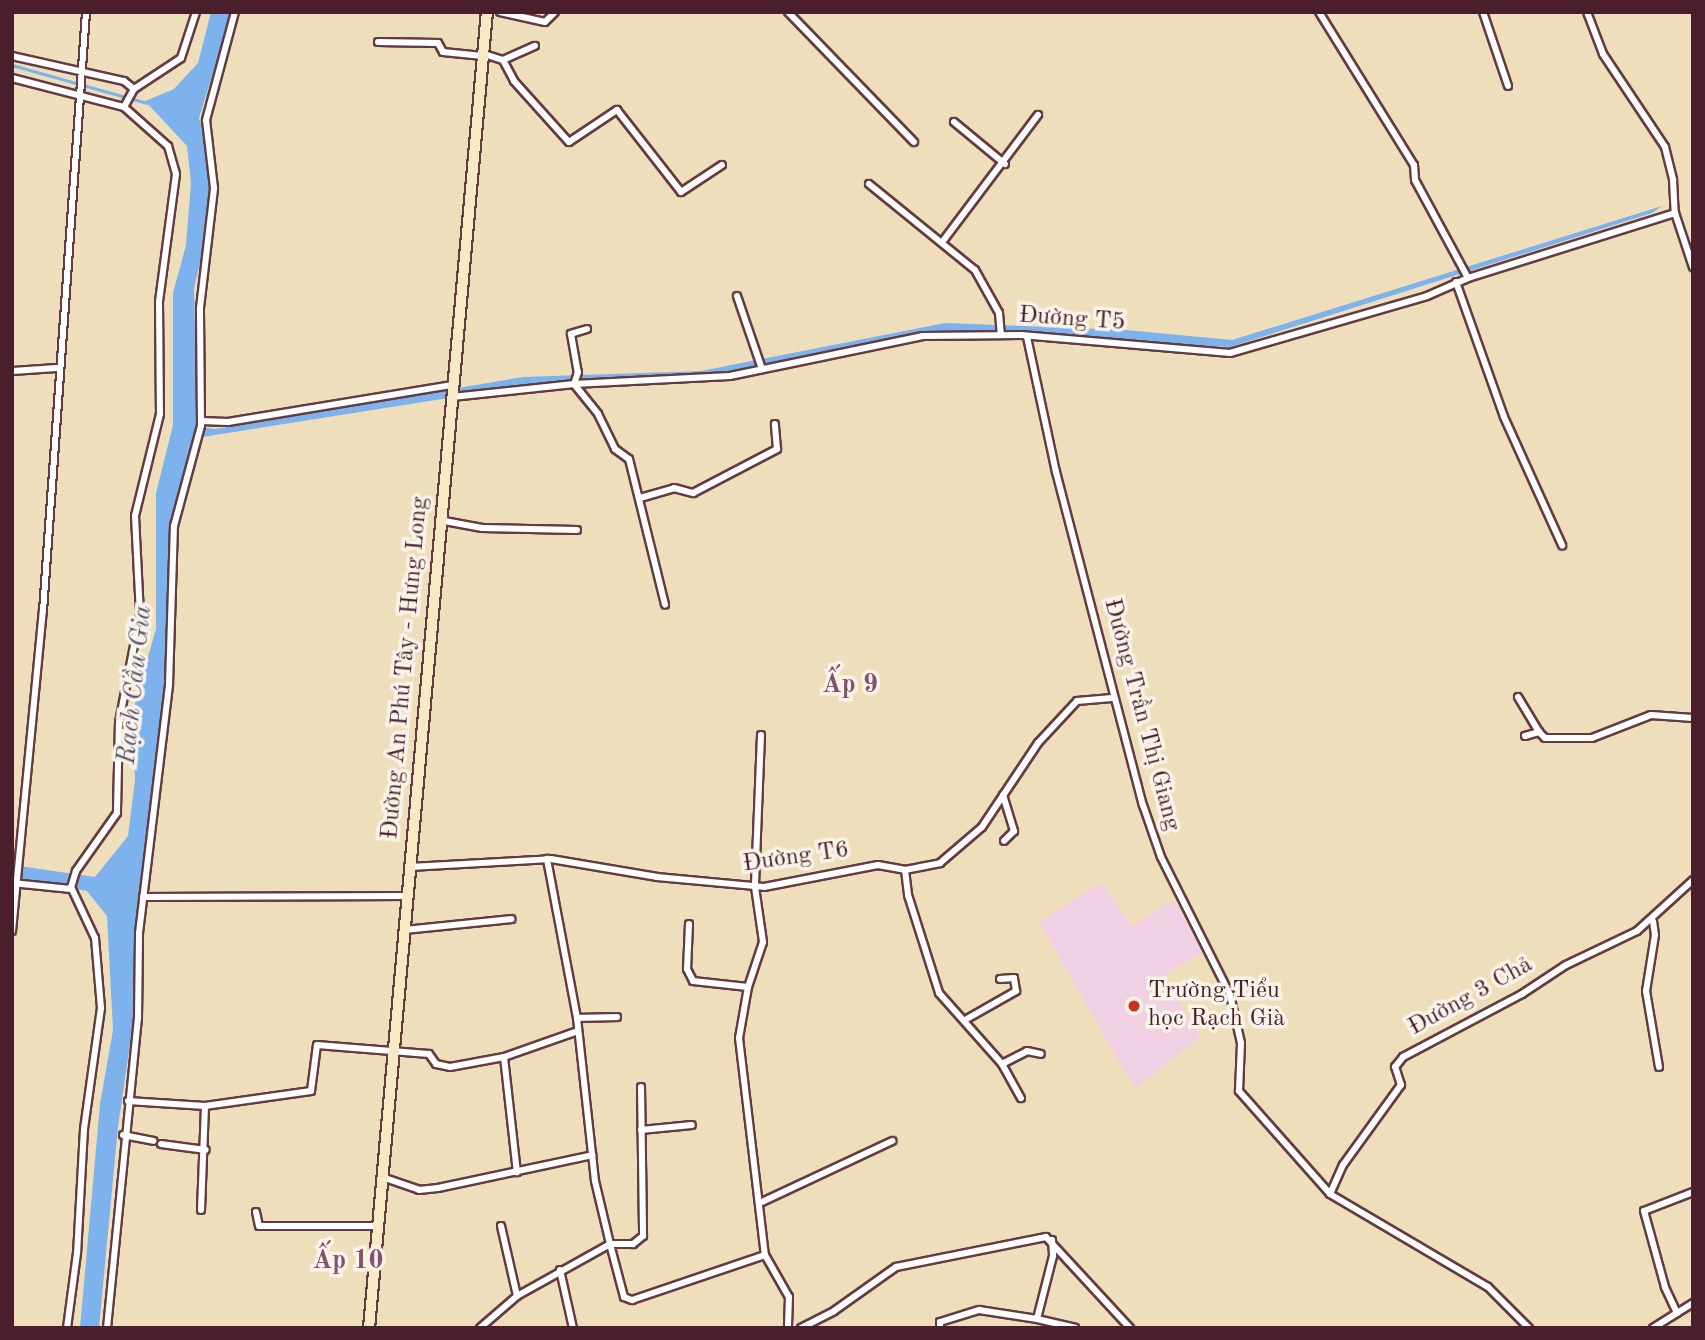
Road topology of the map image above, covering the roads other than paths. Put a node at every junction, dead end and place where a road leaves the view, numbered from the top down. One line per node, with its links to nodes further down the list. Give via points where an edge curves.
1 (86, 12): 16 (street)
2 (196, 12): 19 (street, via 181,58)
3 (235, 12): 42 (street, via 206,120 214,188 200,308)
4 (487, 12): 13 (street, Đường An Phú Tây - Hưng Long)
5 (500, 12): 6 (street, via 545,22)
6 (555, 12)
7 (788, 12): 24 (street)
8 (1319, 12): 31 (street, via 1414,164 1415,180)
9 (1483, 12): 18 (street)
10 (1587, 12): 28 (street, via 1603,54 1665,147 1674,180)
11 (378, 42): 13 (street, via 438,43 443,52)
12 (535, 46): 15 (street)
13 (483, 55): 15 (street); 41 (street, Đường An Phú Tây - Hưng Long)
14 (12, 56): 16 (street)
15 (503, 60): 26 (street, via 514,81 569,142 617,110 681,192)
16 (81, 71): 19 (street, via 124,81); 20 (street)
17 (12, 78): 20 (street)
18 (1508, 86)
19 (134, 89): 21 (street)
20 (78, 95): 21 (street); 37 (street)
21 (125, 104): 63 (street, via 169,146 176,174 159,302 160,414 135,516 140,615 119,722 117,813 76,871)
22 (1038, 115): 25 (street)
23 (954, 122): 25 (street)
24 (914, 142)
25 (1005, 163): 29 (street)
26 (722, 165)
27 (869, 184): 29 (street)
28 (1675, 213): 30 (street); 31 (street, Đường T5)
29 (943, 241): 35 (street, via 985,284 1002,323)
30 (1693, 267)
31 (1467, 276): 32 (street, Đường T5)
32 (1456, 282): 36 (street, Đường T5, via 1427,296 1230,353); 47 (street, via 1504,417)
33 (737, 296): 38 (street)
34 (587, 329): 40 (street, via 571,334 578,372 573,374)
35 (1001, 334): 36 (street, Đường T5); 38 (street, Đường T5, via 923,336)
36 (1027, 337): 50 (street, Đường Trần Thị Giang)
37 (57, 368): 39 (street); 61 (street, via 43,611)
38 (762, 369): 40 (street, Đường T5, via 689,379)
39 (12, 371)
40 (574, 384): 41 (street, Đường T5); 44 (street, via 598,414 615,449 626,454)
41 (450, 390): 42 (street, Đường T5); 45 (street, Đường An Phú Tây - Hưng Long)
42 (201, 424): 65 (street, via 174,526 168,696)
43 (775, 424): 44 (street, via 777,449 693,493 671,488)
44 (640, 498): 48 (street)
45 (439, 520): 46 (street, via 482,528); 58 (street, Đường An Phú Tây - Hưng Long)
46 (577, 530)
47 (1562, 545)
48 (665, 605)
49 (1518, 697): 52 (street)
50 (1112, 698): 55 (street, Đường T6, via 1077,701 1038,743); 97 (street, Đường Trần Thị Giang, via 1161,857 1230,995 1241,1043 1239,1091)
51 (1693, 718): 52 (street, via 1651,715 1588,738 1545,738)
52 (1539, 732): 54 (street)
53 (761, 735): 62 (street)
54 (1525, 736)
55 (1003, 795): 56 (street, via 1014,831); 59 (street, Đường T6, via 982,827 940,863)
56 (1004, 841)
57 (547, 859): 58 (street, Đường T6); 62 (street, Đường T6); 74 (street)
58 (410, 867): 64 (street, Đường An Phú Tây - Hưng Long)
59 (905, 870): 62 (street, Đường T6, via 878,865); 75 (street, via 935,986)
60 (1693, 880): 67 (street, Đường 3 Chả)
61 (16, 881): 63 (street); 70 (street)
62 (755, 887): 72 (street, via 763,942)
63 (71, 888): 112 (street, via 95,938 101,1008 84,1129 77,1253)
64 (407, 896): 65 (street); 69 (street, Đường An Phú Tây - Hưng Long)
65 (143, 897): 84 (street, via 138,1019)
66 (511, 919): 69 (street)
67 (1653, 921): 81 (street, via 1646,991); 97 (street, Đường 3 Chả, via 1402,1057 1395,1067 1401,1084 1343,1166)
68 (689, 924): 72 (street, via 687,969 693,981)
69 (404, 930): 77 (street, Đường An Phú Tây - Hưng Long)
70 (12, 931)
71 (1000, 979): 75 (street, via 1014,978 1016,990)
72 (748, 987): 98 (street, via 739,1038 754,1172)
73 (617, 1017): 74 (street)
74 (577, 1018): 76 (street)
75 (965, 1020): 80 (street)
76 (578, 1031): 79 (street); 93 (street)
77 (394, 1053): 79 (street, via 429,1054 441,1067); 85 (street, via 318,1045 311,1091); 95 (street, Đường An Phú Tây - Hưng Long)
78 (1041, 1054): 80 (street, via 1027,1051)
79 (503, 1058): 94 (street)
80 (1002, 1064): 83 (street)
81 (1659, 1068)
82 (640, 1087): 87 (street)
83 (1021, 1098)
84 (128, 1101): 85 (street); 88 (street)
85 (205, 1105): 92 (street)
86 (692, 1125): 87 (street)
87 (641, 1130): 104 (street, via 643,1236 633,1244)
88 (123, 1135): 89 (street); 113 (street)
89 (153, 1141)
90 (892, 1141): 98 (street)
91 (161, 1144): 92 (street)
92 (206, 1150): 99 (street)
93 (593, 1155): 94 (street); 104 (street)
94 (517, 1172): 95 (street, via 419,1190)
95 (382, 1177): 101 (street, Đường An Phú Tây - Hưng Long)
96 (1693, 1192): 109 (street, via 1644,1211)
97 (1330, 1195): 122 (street, Đường Trần Thị Giang, via 1488,1287)
98 (762, 1202): 105 (street)
99 (201, 1210)
100 (256, 1212): 101 (street, via 260,1226)
101 (377, 1226): 114 (street, Đường An Phú Tây - Hưng Long)
102 (501, 1226): 107 (street)
103 (1052, 1238): 110 (street, via 1053,1256); 111 (street, via 896,1268); 121 (street, via 1108,1308)
104 (610, 1244): 105 (street, via 620,1289 628,1300); 106 (street)
105 (765, 1255): 117 (street, via 789,1297)
106 (560, 1270): 107 (street); 116 (street)
107 (517, 1296): 115 (street)
108 (1693, 1303): 109 (street)
109 (1677, 1313): 123 (street)
110 (1037, 1319): 119 (street, via 979,1310 940,1322); 120 (street)
111 (811, 1326): 118 (street)
112 (67, 1328)
113 (107, 1328)
114 (369, 1328)
115 (480, 1328)
116 (573, 1328)
117 (788, 1328)
118 (801, 1328)
119 (940, 1328)
120 (1074, 1328)
121 (1130, 1328)
122 (1529, 1328)
123 (1653, 1328)

